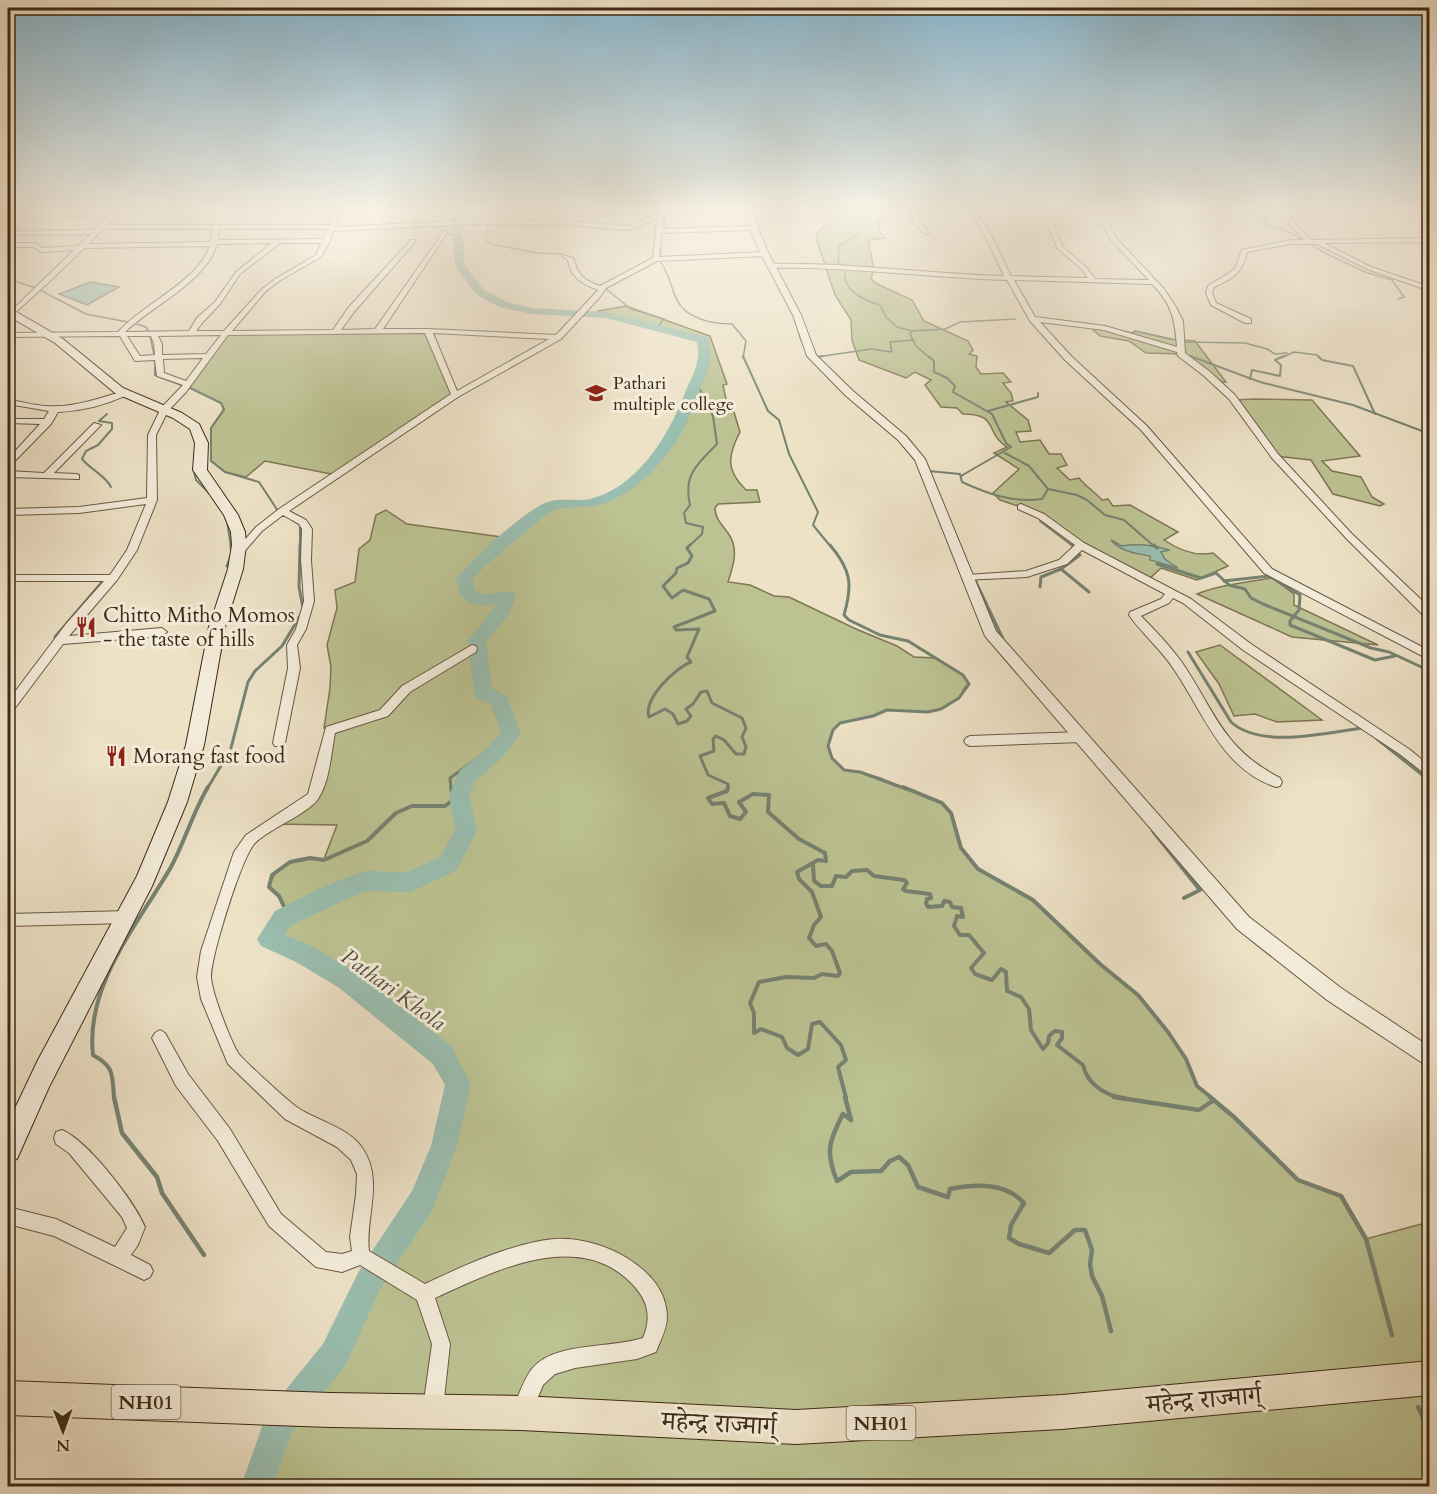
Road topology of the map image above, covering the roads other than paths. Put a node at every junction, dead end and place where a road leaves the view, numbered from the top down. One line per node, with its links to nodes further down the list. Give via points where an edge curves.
1 (46, 279): 19 (street)
2 (187, 279): 28 (street)
3 (234, 279): 26 (street)
4 (282, 279): 27 (street, via 268,287)
5 (379, 279): 23 (street)
6 (413, 279): 24 (street)
7 (580, 279): 17 (street)
8 (617, 279): 17 (street)
9 (777, 279): 56 (street, via 797,315 812,356 920,459)
10 (1005, 279): 11 (street)
11 (1010, 279): 15 (street); 20 (street)
12 (1150, 279): 16 (street)
13 (1230, 279): 21 (street, via 1211,286 1213,304)
14 (1400, 279): 18 (street)
15 (1093, 280): 16 (street)
16 (1153, 282): 32 (street, via 1162,290 1179,321)
17 (602, 289): 31 (street)
18 (1430, 289)
19 (9, 313): 30 (main road)
20 (1033, 319): 32 (street, via 1105,328); 62 (street, via 1068,358 1144,428 1268,571)
21 (1248, 321)
22 (428, 331): 24 (street); 31 (street); 37 (street)
23 (336, 332): 24 (street); 27 (street)
24 (378, 332)
25 (154, 333): 26 (street); 28 (street); 34 (street)
26 (191, 333): 27 (street)
27 (226, 333): 33 (street)
28 (121, 334): 30 (street); 34 (street, via 138,359)
29 (8, 335): 30 (street)
30 (47, 335): 36 (main road)
31 (558, 337): 37 (street)
32 (1179, 350): 58 (street, via 1232,397 1275,456)
33 (209, 356): 34 (street); 35 (street)
34 (159, 357): 35 (street, via 160,374)
35 (185, 387): 40 (street)
36 (124, 393): 39 (street, via 92,406); 40 (main road)
37 (454, 394): 50 (street)
38 (8, 402): 39 (street)
39 (56, 408): 42 (street)
40 (164, 410): 48 (street, via 151,441); 53 (main road, via 200,434 200,470 231,512)
41 (8, 422): 42 (street)
42 (48, 422): 44 (street)
43 (97, 425): 46 (street)
44 (8, 463)
45 (8, 474): 46 (street)
46 (47, 475): 47 (street)
47 (76, 477)
48 (152, 500): 51 (street, via 79,510); 55 (street, via 132,550)
49 (1021, 507): 52 (street)
50 (282, 511): 53 (street); 66 (street, via 303,522 307,529 309,601 292,645 294,668)
51 (8, 512)
52 (1081, 544): 56 (street, via 1063,562 1027,574); 57 (street)
53 (240, 551): 69 (main road, via 222,604 191,762 162,842)
54 (8, 578): 55 (street)
55 (113, 578): 60 (street)
56 (967, 578): 64 (street, via 990,633)
57 (1172, 593): 67 (street); 68 (street, via 1165,601 1134,615 1182,671 1228,748 1257,773)
58 (1430, 615)
59 (162, 632): 60 (street)
60 (59, 641): 63 (street)
61 (472, 649): 77 (street, via 406,689 384,713 330,730 313,797 251,839 239,856 208,951 204,977 208,999 233,1059 291,1113 343,1141 357,1154 365,1174 359,1237)
62 (1430, 656)
63 (8, 709)
64 (1082, 737): 65 (street); 72 (street, via 1243,923 1334,994)
65 (970, 741)
66 (279, 743)
67 (1430, 773)
68 (1276, 782)
69 (128, 917): 70 (street); 74 (main road, via 45,1069)
70 (8, 921)
71 (160, 1038): 77 (street, via 275,1220 322,1261 342,1263)
72 (1430, 1059)
73 (62, 1138): 76 (street, via 75,1147 128,1211 136,1227)
74 (8, 1150)
75 (8, 1216): 76 (street, via 56,1227)
76 (118, 1258): 78 (street)
77 (364, 1258): 79 (street)
78 (144, 1271)
79 (424, 1294): 82 (street, via 441,1344); 83 (street, via 531,1252 565,1246 600,1253 643,1281 656,1302 659,1325 649,1346 634,1352 552,1365 538,1376)
80 (1430, 1378): 83 (highway, महेन्द्र राज्मार्ग् / NH01, via 1062,1412 796,1427)
81 (8, 1398): 82 (highway, महेन्द्र राज्मार्ग् / NH01)
82 (433, 1412): 83 (highway, महेन्द्र राज्मार्ग् / NH01)
83 (521, 1413)

